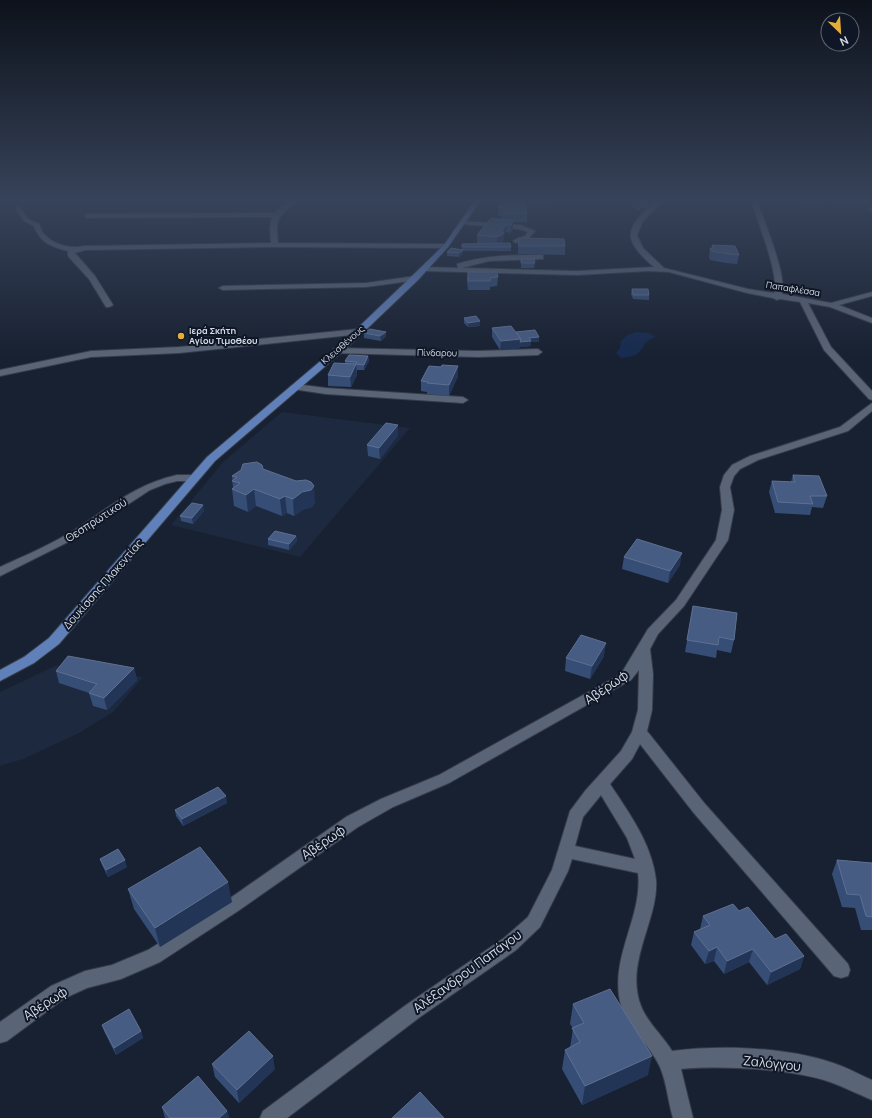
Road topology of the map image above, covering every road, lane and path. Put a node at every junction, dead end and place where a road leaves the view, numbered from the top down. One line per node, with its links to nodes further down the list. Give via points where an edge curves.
1 (71, 252): 14 (street)
2 (440, 252): 6 (main road, Κλεισθένους)
3 (642, 252): 8 (street)
4 (771, 252): 12 (street, via 780,287)
5 (540, 257): 7 (street, via 482,260)
6 (424, 269): 7 (street, Παπαφλέσσα); 9 (main road, Κλεισθένους)
7 (454, 269): 8 (street, Παπαφλέσσα, via 577,273)
8 (661, 269): 12 (street, Παπαφλέσσα, via 682,272 729,287)
9 (415, 278): 10 (street, via 363,286); 17 (main road, Κλεισθένους)
10 (223, 288)
11 (872, 294): 15 (street)
12 (777, 298): 13 (street, Παπαφλέσσα)
13 (803, 301): 15 (street, Παπαφλέσσα); 22 (street, via 827,348)
14 (109, 305)
15 (832, 305): 16 (street, Παπαφλέσσα)
16 (872, 320)
17 (358, 332): 18 (main road, Κλεισθένους); 20 (street, via 179,350 91,354)
18 (336, 351): 19 (street, Πίνδαρου, via 478,354); 21 (main road, Κλεισθένους)
19 (538, 352)
20 (0, 373)
21 (295, 387): 23 (street); 25 (main road, Κλεισθένους, via 211,459)
22 (872, 397)
23 (463, 400)
24 (872, 406): 27 (street, via 844,430 754,458 736,467 729,475 725,487 728,510 722,540 680,603 653,632)
25 (194, 478): 26 (street, Θεσπρωτικού, via 173,477 156,483 73,536); 28 (main road, Δουκίσσης Πλακεντίας, via 68,627 42,651)
26 (0, 572)
27 (643, 649): 29 (street, Αλέξανδρου Παπάγου, via 646,674 645,710); 34 (street, Αβέρωφ, via 626,676 581,703 444,779 387,803 352,822 232,906 154,956 58,992)
28 (0, 676)
29 (639, 732): 30 (street, Αλέξανδρου Παπάγου, via 626,755); 33 (street, via 699,808)
30 (602, 784): 31 (street, Αλέξανδρου Παπάγου, via 576,815); 32 (street, via 637,842)
31 (567, 851): 32 (street); 37 (street, Αλέξανδρου Παπάγου, via 534,922 515,939 412,1010)
32 (645, 868): 35 (street, via 646,896 633,942 627,983 629,1000 638,1019)
33 (841, 970)
34 (0, 1034)
35 (668, 1061): 36 (street, Ζαλόγγου, via 702,1057 805,1066 830,1072); 38 (street)
36 (872, 1090)
37 (270, 1118)
38 (682, 1118)

